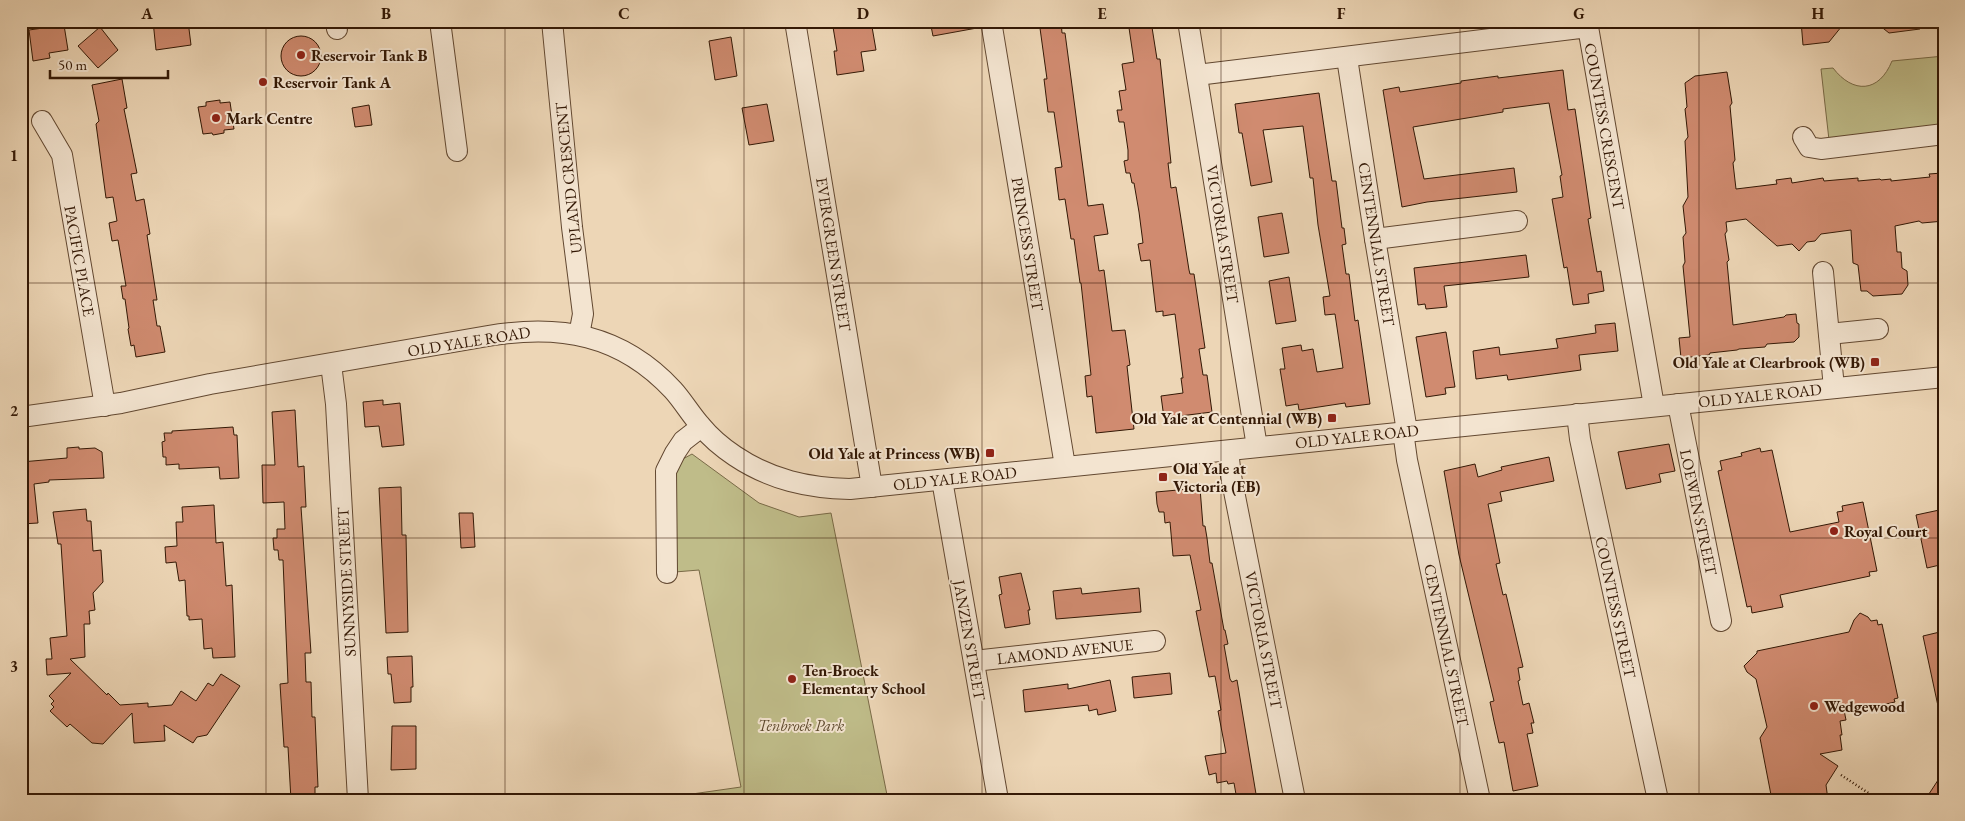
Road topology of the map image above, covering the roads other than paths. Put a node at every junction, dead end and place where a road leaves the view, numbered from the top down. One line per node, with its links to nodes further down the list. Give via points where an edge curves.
1 (440, 21): 11 (street)
2 (552, 21): 17 (street, UPLAND CRESCENT, via 583,314)
3 (795, 21): 32 (street, EVERGREEN STREET)
4 (991, 21): 30 (street, PRINCESS STREET)
5 (1188, 21): 7 (street, VICTORIA STREET)
6 (1347, 58): 7 (street, COUNTESS CRESCENT); 13 (street, CENTENNIAL STREET); 23 (street, COUNTESS CRESCENT, via 1588,27)
7 (1197, 76): 28 (street, VICTORIA STREET)
8 (42, 121): 22 (street, PACIFIC PLACE, via 62,155)
9 (1944, 134): 10 (street, via 1821,149 1809,147)
10 (1803, 137)
11 (457, 150)
12 (1517, 221): 13 (street)
13 (1375, 239): 27 (street, CENTENNIAL STREET)
14 (1823, 272): 16 (street)
15 (1878, 329): 16 (street)
16 (1829, 334): 20 (street)
17 (579, 335): 18 (street, OLD YALE ROAD, via 559,331 511,332); 26 (street, OLD YALE ROAD, via 606,344 648,367 674,392)
18 (330, 364): 22 (street, OLD YALE ROAD); 37 (street, SUNNYSIDE STREET, via 336,404)
19 (1944, 377): 20 (street, OLD YALE ROAD)
20 (1834, 388): 21 (street, OLD YALE ROAD)
21 (1678, 404): 23 (street, OLD YALE ROAD); 34 (street, LOEWEN STREET)
22 (105, 406): 25 (street, OLD YALE ROAD)
23 (1654, 406): 24 (street, OLD YALE ROAD)
24 (1577, 414): 27 (street, OLD YALE ROAD); 41 (street, COUNTESS STREET)
25 (21, 417)
26 (701, 426): 32 (street, OLD YALE ROAD, via 734,456 770,476 813,487); 33 (street, via 683,441 666,471)
27 (1405, 431): 28 (street, OLD YALE ROAD); 40 (street, CENTENNIAL STREET, via 1410,470)
28 (1257, 447): 29 (street, OLD YALE ROAD)
29 (1228, 450): 30 (street, OLD YALE ROAD); 39 (street, VICTORIA STREET)
30 (1065, 466): 31 (street, OLD YALE ROAD)
31 (942, 480): 32 (street, OLD YALE ROAD); 36 (street, JANZEN STREET)
32 (872, 487)
33 (667, 573)
34 (1721, 621)
35 (1155, 641): 36 (street, LAMOND AVENUE)
36 (974, 661): 38 (street, JANZEN STREET)
37 (358, 800)
38 (998, 800)
39 (1295, 800)
40 (1480, 800)
41 (1658, 800)

